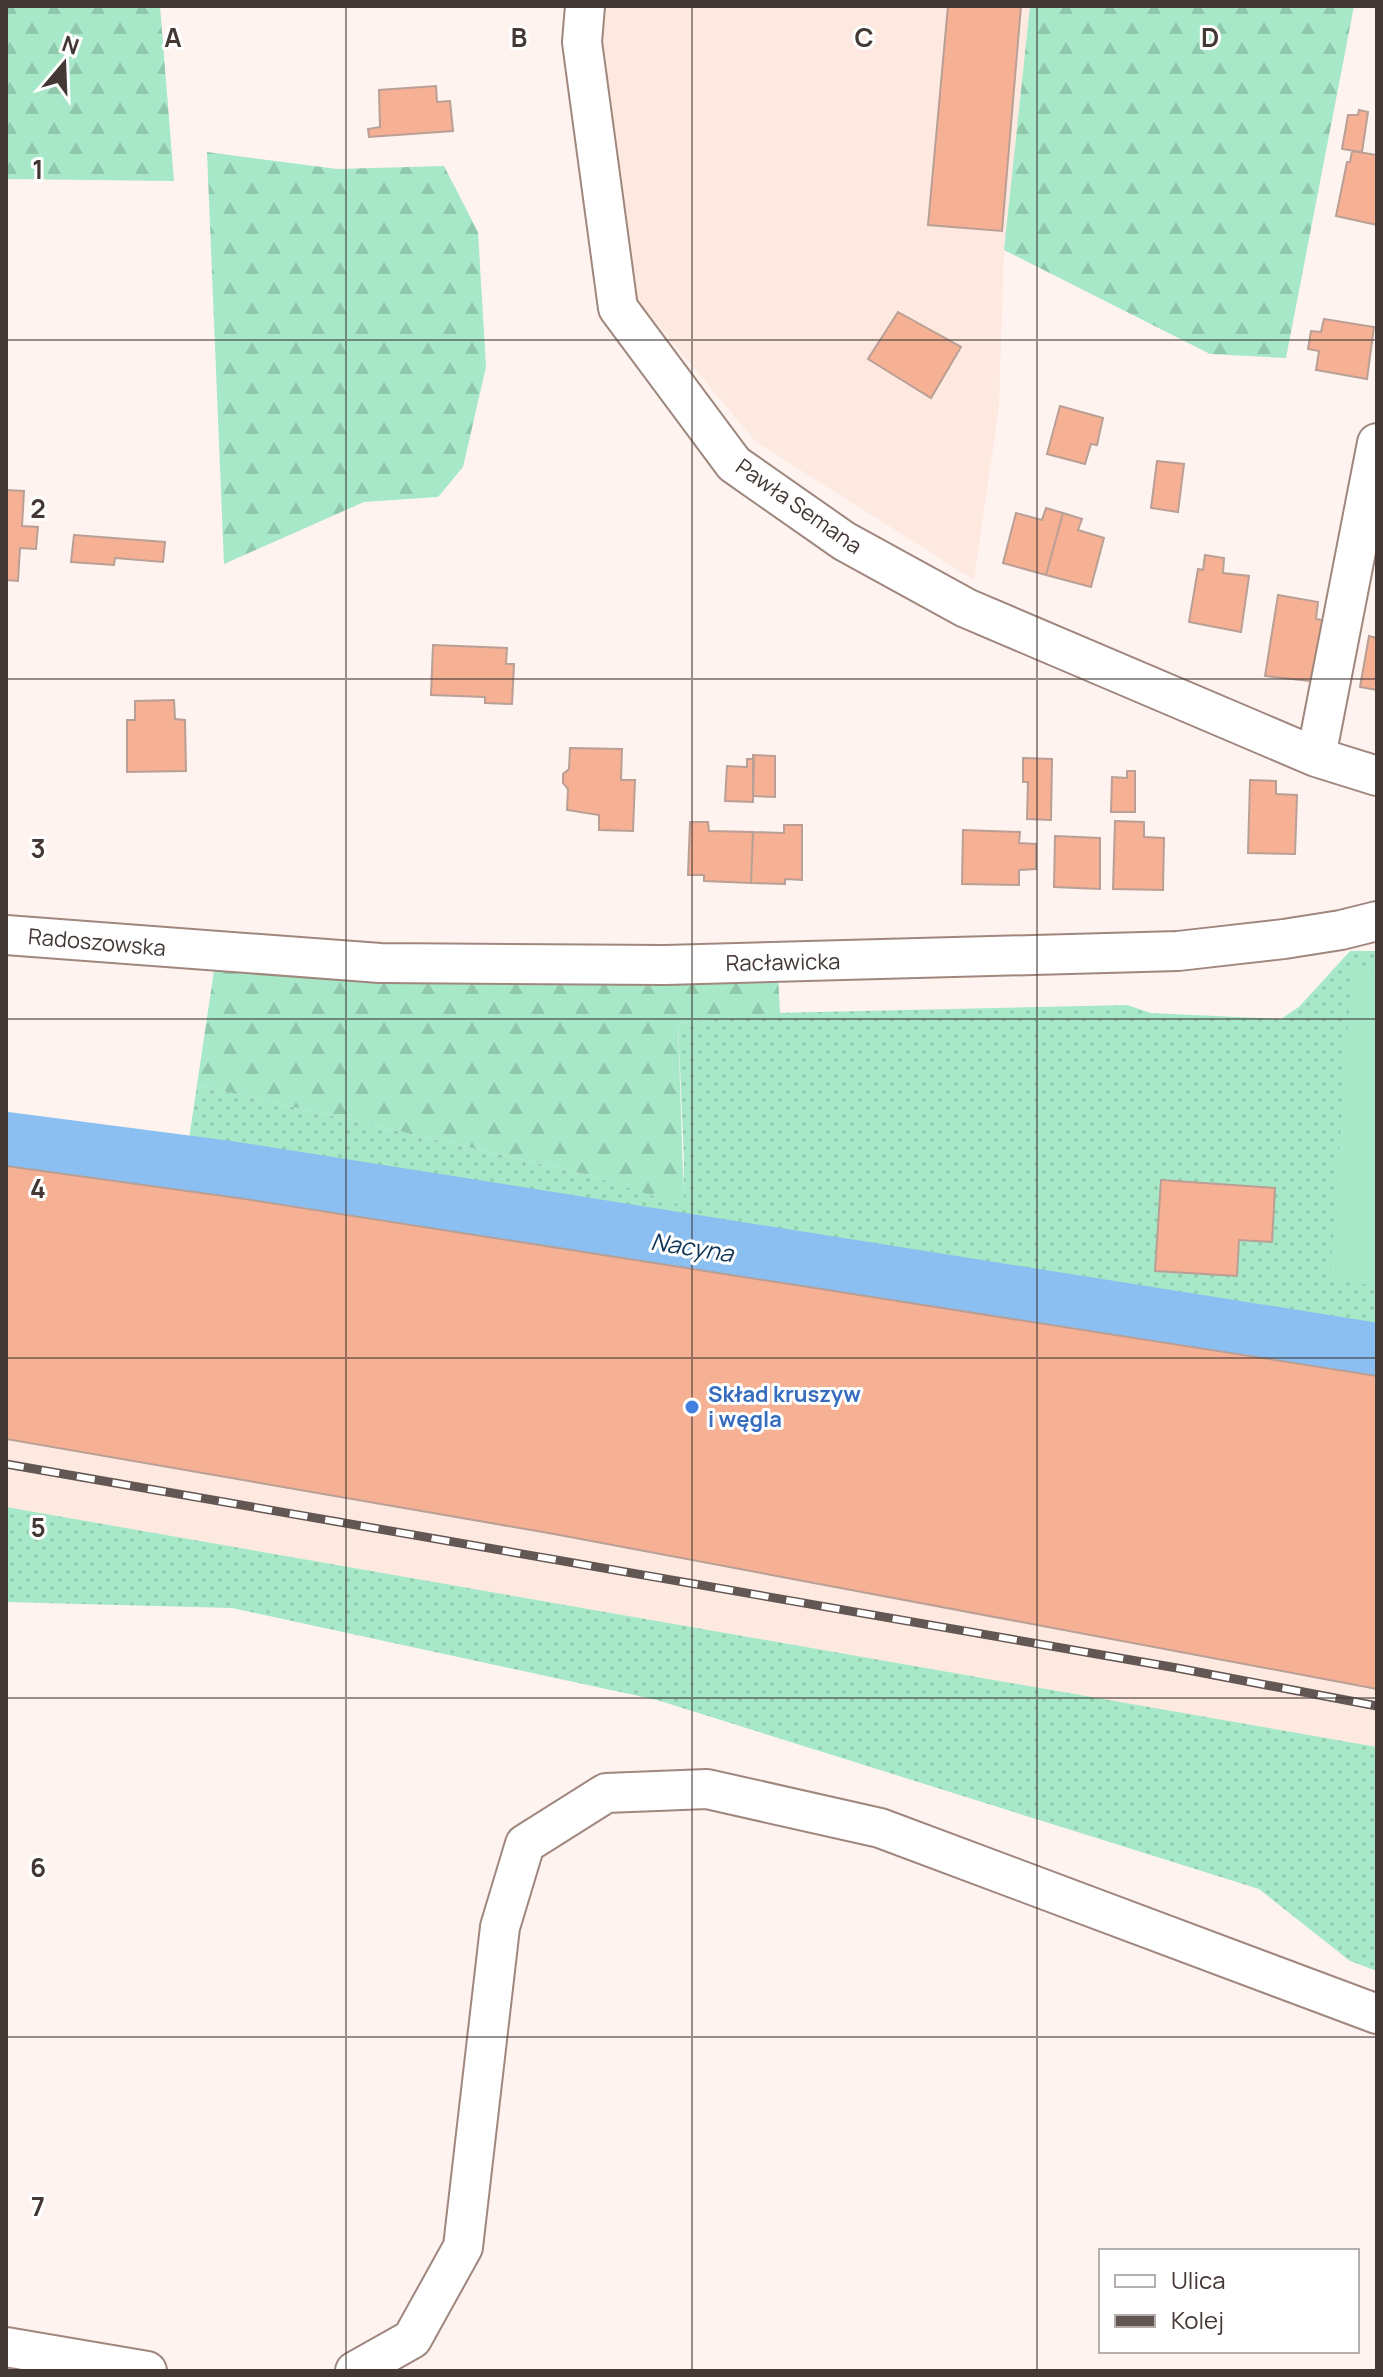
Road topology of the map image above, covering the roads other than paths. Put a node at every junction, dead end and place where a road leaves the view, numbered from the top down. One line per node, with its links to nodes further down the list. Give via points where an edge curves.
1 (585, 6): 3 (street, Pawła Semana, via 582,42 618,308 734,464 844,541 966,608)
2 (1377, 443): 3 (street)
3 (1316, 757): 4 (street, Pawła Semana)
4 (1377, 776)
5 (1377, 921): 7 (street, Racławicka, via 1214,948 1078,955 649,965 380,963)
6 (6, 935): 7 (street, Radoszowska)
7 (187, 950)
8 (1377, 2014): 11 (street, via 880,1828 707,1789 606,1793 525,1844 500,1927 463,2247 412,2339)
9 (6, 2347): 10 (street)
10 (147, 2371)
11 (355, 2371)

